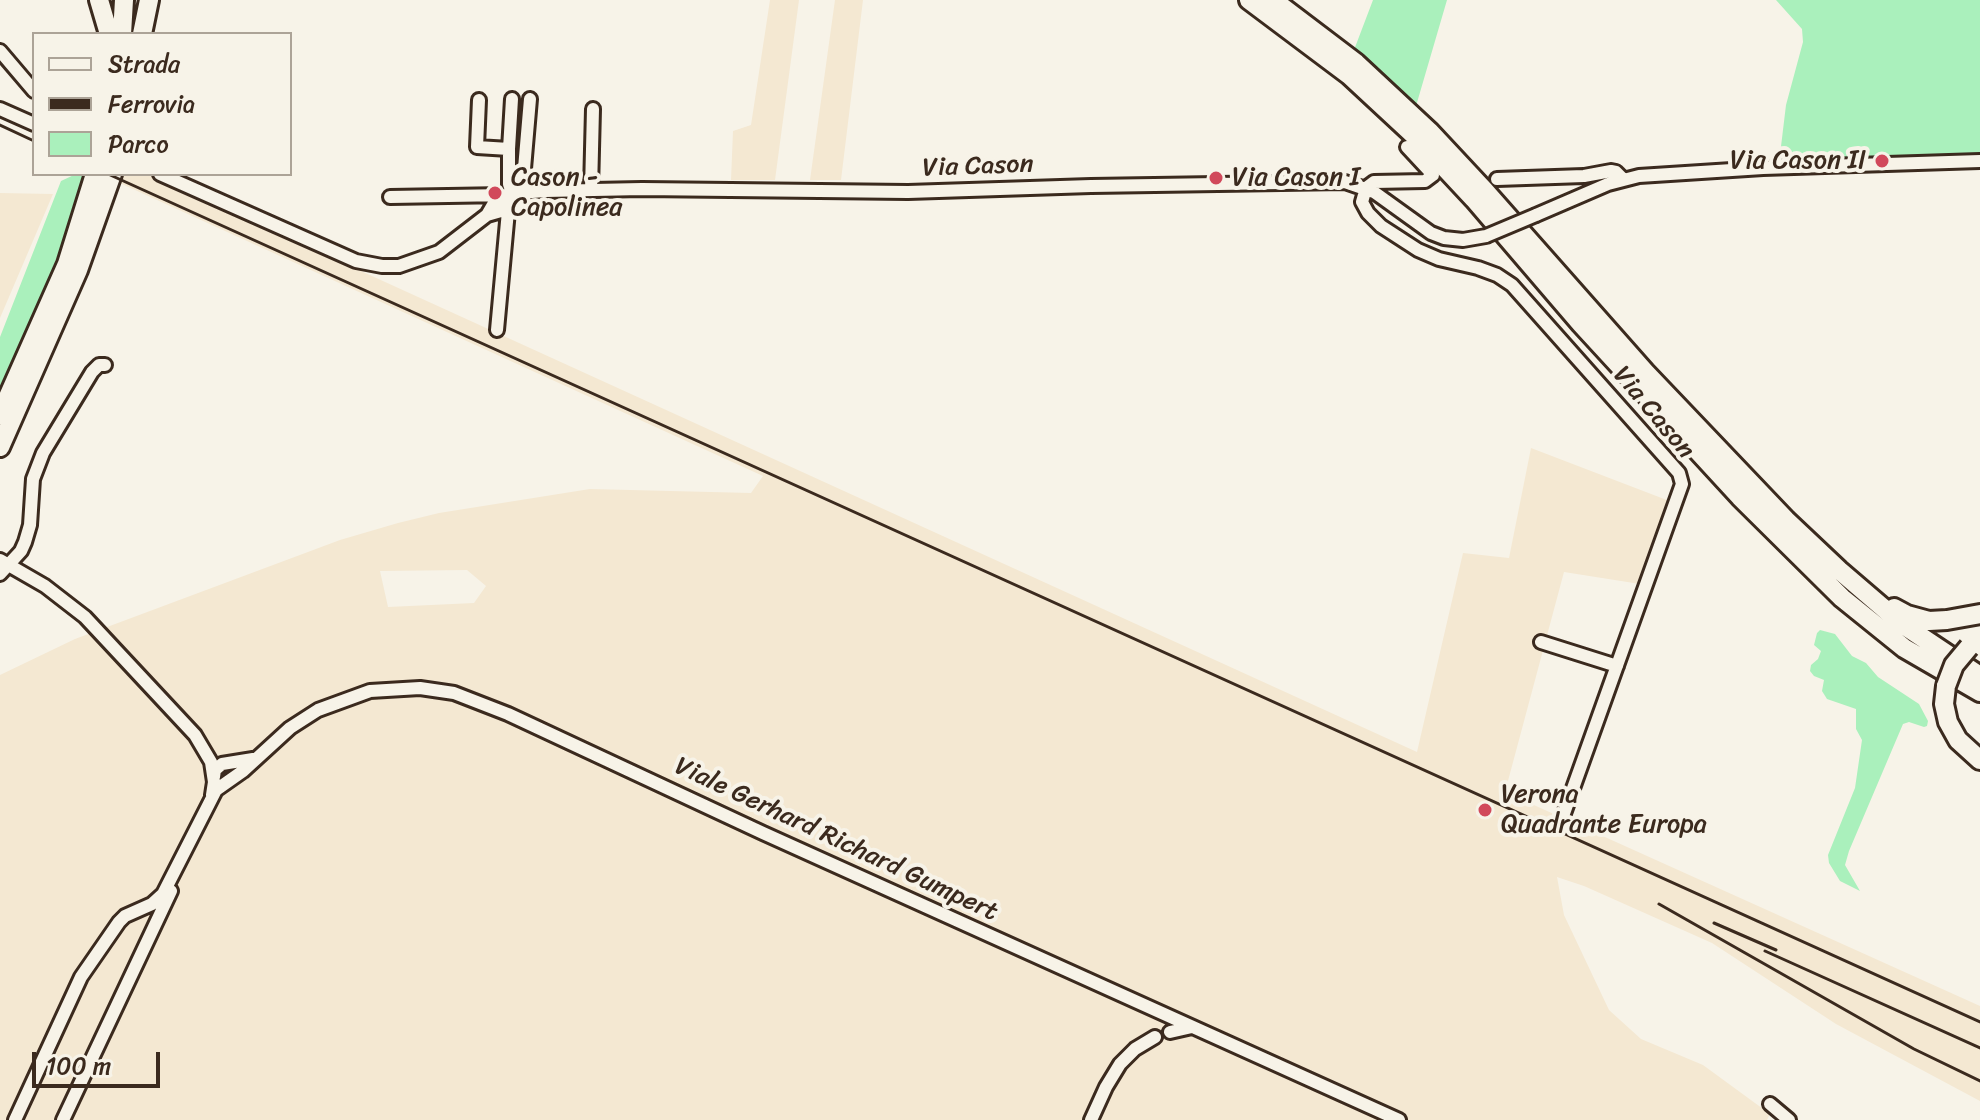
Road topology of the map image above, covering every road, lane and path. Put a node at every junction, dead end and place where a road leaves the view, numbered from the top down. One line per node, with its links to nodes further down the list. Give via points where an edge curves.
1 (99, 0): 7 (highway)
2 (124, 0): 8 (highway)
3 (135, 0): 9 (highway)
4 (149, 0): 10 (highway)
5 (1249, 0): 41 (highway, via 1349,75 1419,140 1740,497 1842,598)
6 (1273, 0): 37 (highway, via 1356,63 1418,121 1700,430)
7 (108, 32)
8 (122, 32)
9 (133, 32)
10 (142, 32)
11 (0, 51): 12 (street)
12 (32, 89)
13 (512, 99): 20 (street)
14 (530, 99): 31 (street)
15 (479, 100): 20 (street, via 477,147)
16 (0, 109): 18 (street)
17 (593, 109): 28 (street)
18 (32, 123)
19 (1407, 147): 27 (street, Via Cason, via 1431,170 1431,179 1374,182)
20 (509, 149): 31 (street, via 509,184)
21 (1980, 161): 26 (street, Via Cason)
22 (94, 176): 34 (highway, via 67,264)
23 (111, 176): 35 (highway, via 78,270)
24 (165, 176): 31 (street, via 356,261 382,266 399,266 439,252)
25 (1497, 179): 26 (street, Via Cason, via 1611,171)
26 (1623, 179): 27 (street, Via Cason, bridge, via 1486,236 1463,240 1431,233)
27 (1366, 188): 28 (street, Via Cason, via 1324,182 908,192); 42 (street, Via Cason, via 1362,202 1368,213 1395,236 1439,259 1497,275 1512,285 1679,473 1682,484)
28 (591, 190): 31 (street, Via Cason)
29 (390, 197): 30 (street, Via Cason)
30 (477, 197): 31 (street, Via Cason); 31 (street, Via Cason)
31 (502, 204): 32 (street, via 508,211)
32 (497, 330)
33 (105, 365): 36 (street, via 92,372 43,453 33,479 25,542)
34 (0, 415)
35 (0, 447)
36 (3, 566): 48 (street, via 45,586 85,617 195,735)
37 (1839, 570): 38 (highway, via 1914,618 1938,621); 43 (highway, via 1902,624)
38 (1976, 614)
39 (1541, 642): 42 (street)
40 (1975, 644): 46 (highway, bridge, via 1954,665 1944,704 1958,740)
41 (1904, 648): 44 (highway); 45 (highway)
42 (1617, 666): 50 (street, Via Cason)
43 (1980, 676)
44 (1980, 692)
45 (1980, 703)
46 (1980, 760)
47 (248, 764): 48 (street, via 219,765); 49 (street); 52 (street, Viale Gerhard Richard Gumpert, via 302,719 350,696 395,688 454,693)
48 (214, 777): 49 (street)
49 (211, 799): 51 (street)
50 (1562, 819)
51 (182, 859): 56 (street, via 163,894 119,922 81,977); 57 (street)
52 (1192, 1027): 53 (street); 59 (street, Viale Gerhard Richard Gumpert)
53 (1170, 1032)
54 (1155, 1037): 58 (street, via 1120,1064)
55 (1770, 1104): 60 (street)
56 (15, 1120)
57 (63, 1120)
58 (1091, 1120)
59 (1399, 1120)
60 (1789, 1120)

